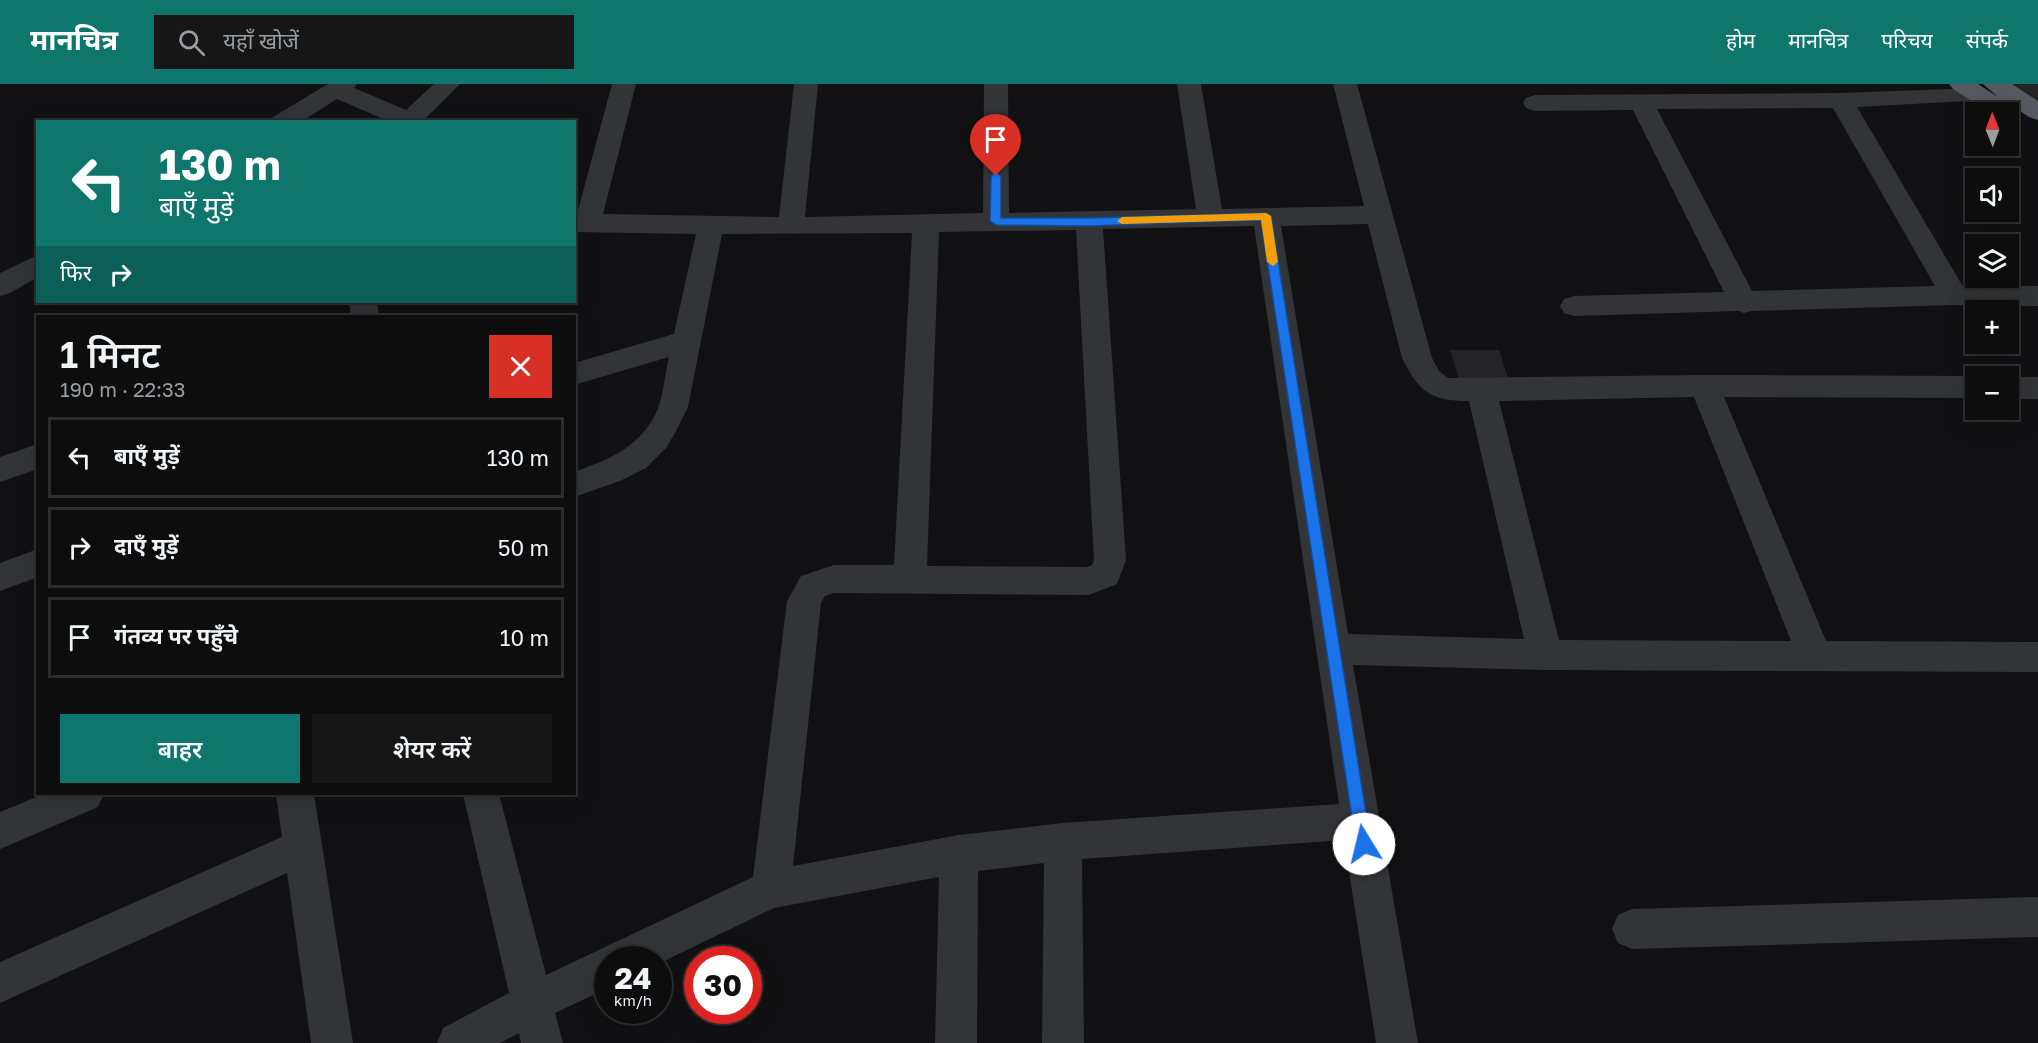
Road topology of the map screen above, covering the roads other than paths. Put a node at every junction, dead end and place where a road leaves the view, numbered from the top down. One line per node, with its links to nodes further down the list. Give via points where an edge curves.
1 (448, 84): 16 (street)
2 (624, 84): 24 (street)
3 (806, 84): 27 (street)
4 (996, 84): 22 (street)
5 (1189, 84): 21 (street)
6 (1345, 84): 19 (street)
7 (341, 87): 14 (street); 15 (street)
8 (1978, 88): 9 (street); 11 (highway); 13 (highway)
9 (1841, 100): 10 (street); 30 (street)
10 (1641, 101): 12 (street); 32 (street)
11 (1994, 102)
12 (1535, 103)
13 (2038, 112)
14 (285, 120)
15 (404, 120)
16 (408, 120)
17 (2019, 122): 18 (highway)
18 (2038, 134)
19 (1379, 215): 20 (street); 40 (street, via 1424,374 1432,384 1445,389)
20 (1266, 216): 21 (street); 47 (street)
21 (1210, 217): 23 (street)
22 (996, 221): 23 (street); 25 (street)
23 (1089, 222): 46 (street, via 1110,560 1104,574 1089,581)
24 (581, 223): 26 (street)
25 (926, 223): 27 (street); 46 (street)
26 (711, 224): 27 (street); 34 (street)
27 (791, 226)
28 (36, 265): 29 (street)
29 (0, 286)
30 (1954, 295): 31 (street); 32 (street)
31 (2038, 296)
32 (1744, 303): 33 (street)
33 (1574, 306)
34 (686, 341): 35 (street); 43 (street, via 674,406 661,435 638,459)
35 (576, 373)
36 (1704, 386): 37 (street); 40 (street); 49 (street)
37 (1965, 387)
38 (2019, 388): 39 (street)
39 (2038, 388)
40 (1481, 390): 48 (street)
41 (36, 457): 42 (street)
42 (0, 470)
43 (576, 484)
44 (36, 564): 45 (street)
45 (0, 577)
46 (910, 579): 59 (street, via 834,579 813,586 804,601)
47 (1333, 649): 48 (street); 54 (street)
48 (1545, 655): 49 (street)
49 (1815, 656): 50 (street)
50 (2038, 657)
51 (84, 795): 55 (street)
52 (295, 795): 57 (street)
53 (482, 795): 65 (street)
54 (1360, 821): 56 (street); 71 (street)
55 (0, 831)
56 (1063, 842): 58 (street); 70 (street)
57 (302, 847): 64 (street); 66 (street)
58 (959, 854): 59 (street); 69 (street)
59 (771, 889): 62 (street)
60 (2038, 917): 61 (street)
61 (1632, 929)
62 (651, 946)
63 (594, 974): 65 (street)
64 (0, 983)
65 (532, 1003): 67 (street); 68 (street)
66 (332, 1043)
67 (458, 1043)
68 (542, 1043)
69 (956, 1043)
70 (1063, 1043)
71 (1397, 1043)

